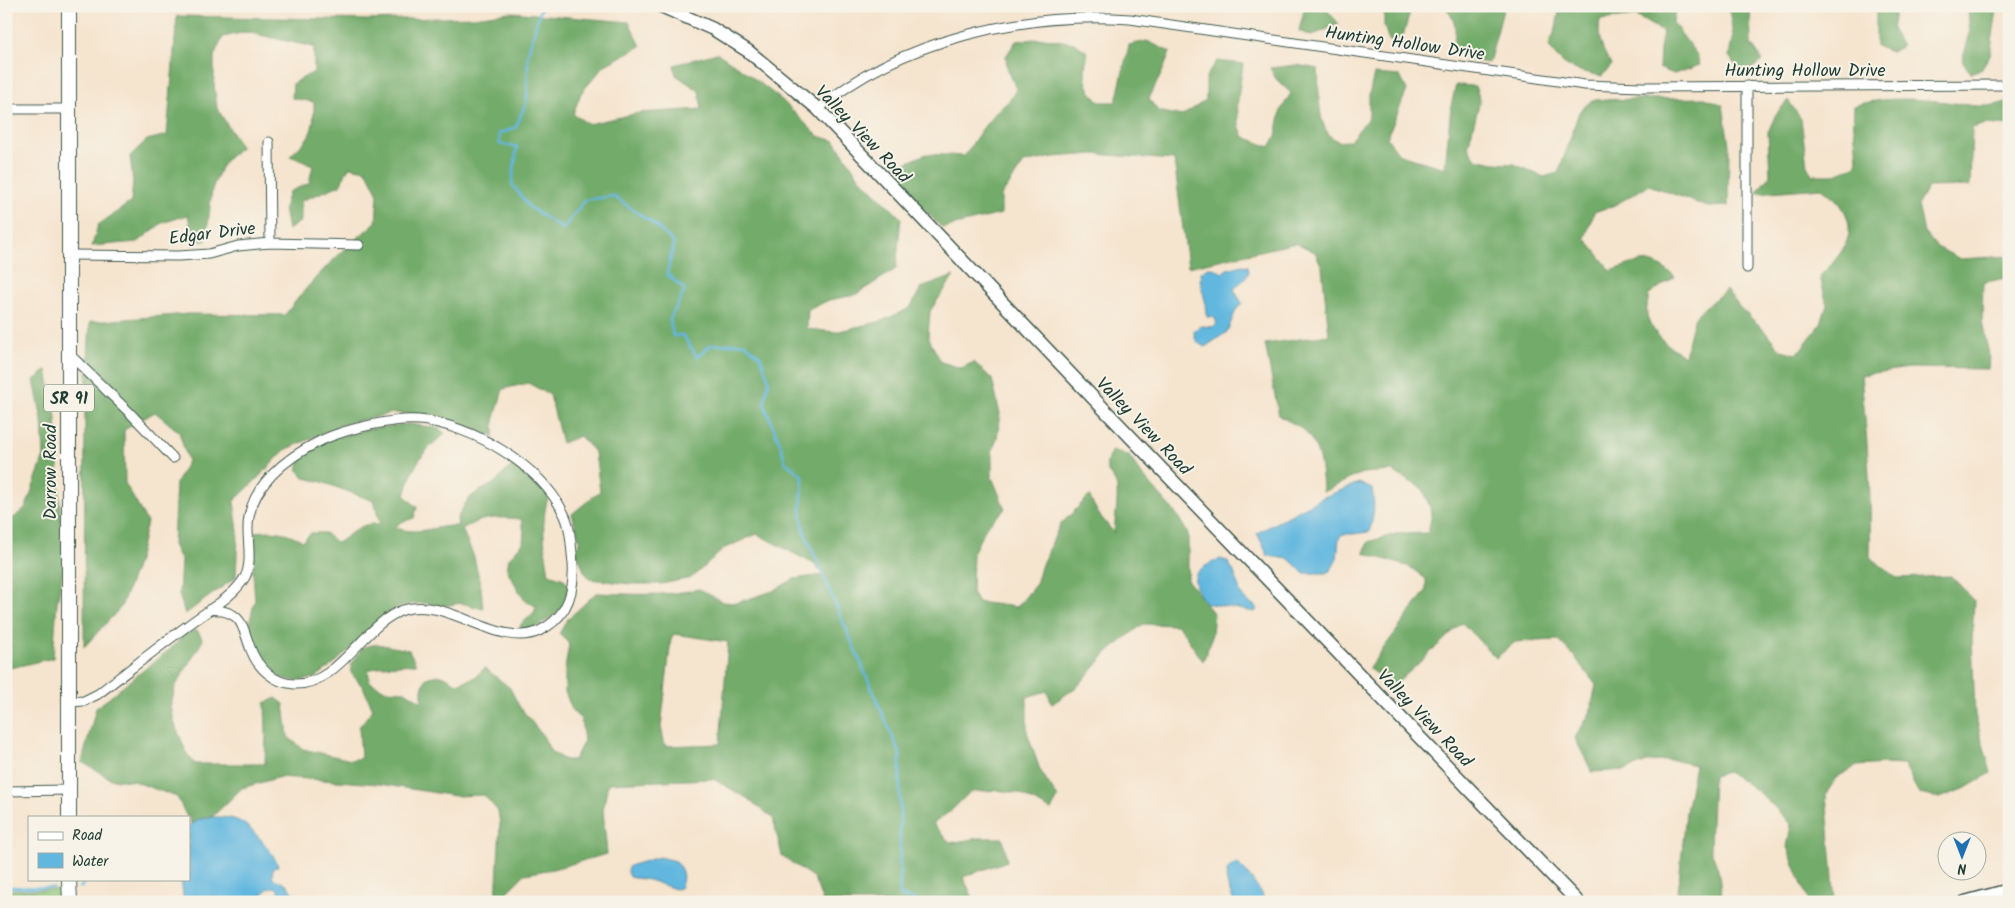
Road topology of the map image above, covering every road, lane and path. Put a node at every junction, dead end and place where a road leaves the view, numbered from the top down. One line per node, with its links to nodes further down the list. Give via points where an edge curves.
1 (69, 6): 6 (main road, Darrow Road / SR 91)
2 (661, 6): 7 (main road, Valley View Road, via 713,29 748,51)
3 (2009, 85): 4 (street, Hunting Hollow Drive)
4 (1747, 86): 7 (street, Hunting Hollow Drive, via 1585,85 1130,19 1058,18 999,26 948,40 867,75); 12 (street)
5 (6, 109): 6 (street)
6 (69, 109): 11 (main road, Darrow Road / SR 91)
7 (818, 109): 23 (main road, Valley View Road)
8 (270, 142): 9 (street)
9 (270, 243): 10 (street, Edgar Drive); 11 (street, Edgar Drive, via 179,256)
10 (359, 245)
11 (69, 255): 13 (main road, Darrow Road / SR 91)
12 (1747, 268)
13 (69, 354): 14 (street); 16 (main road, Darrow Road / SR 91)
14 (173, 458)
15 (210, 609): 15 (street, via 222,610 237,618 246,631 258,663 272,677 289,684 306,684 320,678 385,620 406,608 433,608 512,635 534,633 557,620 572,591 568,525 554,497 537,477 478,438 418,420 357,429 332,436 290,458 259,490 248,520 246,576); 16 (street, via 98,694 84,701)
16 (69, 702): 17 (main road, Darrow Road / SR 91)
17 (69, 790): 18 (street); 19 (main road, Darrow Road / SR 91)
18 (6, 791)
19 (69, 816)
20 (69, 880): 22 (main road)
21 (2009, 890): 24 (main road)
22 (70, 902)
23 (1578, 902)
24 (1965, 902)

